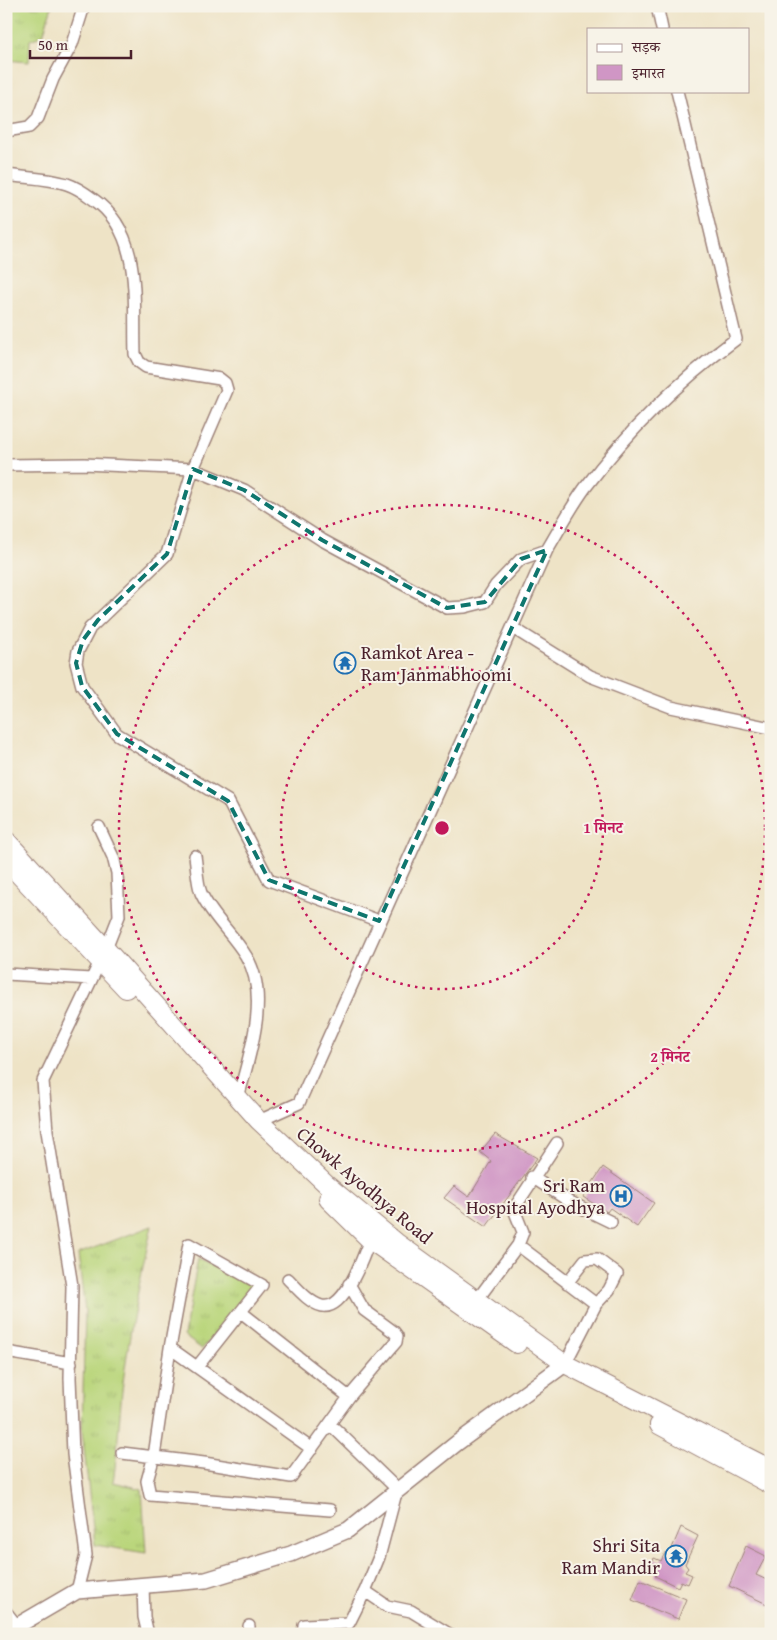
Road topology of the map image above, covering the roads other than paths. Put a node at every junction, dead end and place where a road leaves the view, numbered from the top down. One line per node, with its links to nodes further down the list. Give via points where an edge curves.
1 (84, 6): 5 (street, via 72,44 53,78 38,118 29,127)
2 (657, 6): 3 (street)
3 (662, 28)
4 (677, 92): 9 (street, via 736,339 650,410 584,489)
5 (6, 131)
6 (6, 175): 8 (street, via 74,187 98,202 112,216 124,235 131,256 135,354 142,365 220,379 225,383 227,390)
7 (6, 465): 8 (street, via 84,464)
8 (193, 469): 9 (street, via 244,490 322,540 447,608 485,602 521,559); 16 (street, via 167,554 98,620 83,640 76,663 82,686 117,734 228,801 269,880)
9 (547, 550): 10 (street)
10 (513, 628): 11 (street, via 590,676 672,707); 16 (street)
11 (771, 728)
12 (99, 827): 17 (street, via 117,873 119,916)
13 (6, 840): 17 (main road, Chowk Ayodhya Road)
14 (195, 856): 20 (street, via 200,892 247,957 253,973 257,1025)
15 (6, 861): 17 (main road)
16 (379, 921): 21 (street, via 299,1103)
17 (103, 955): 19 (street); 20 (main road, Chowk Ayodhya Road); 25 (main road, via 231,1104)
18 (6, 974): 19 (street)
19 (91, 979): 35 (street, via 43,1081 47,1131 72,1286)
20 (238, 1098): 21 (main road, Chowk Ayodhya Road)
21 (259, 1121): 25 (main road, Chowk Ayodhya Road)
22 (557, 1143): 23 (street)
23 (532, 1177): 24 (street, via 572,1203); 26 (street, via 515,1209 523,1232)
24 (611, 1222)
25 (373, 1232): 29 (street); 30 (main road, Chowk Ayodhya Road); 37 (main road)
26 (518, 1245): 28 (street); 30 (street)
27 (288, 1279): 29 (street, via 314,1303 323,1306 340,1298)
28 (567, 1283): 31 (street); 31 (street, via 585,1260 597,1259 617,1274 609,1290)
29 (349, 1284): 38 (street, via 364,1310 396,1336 396,1342)
30 (478, 1300): 37 (main road, Chowk Ayodhya Road)
31 (596, 1304): 37 (street)
32 (241, 1312): 33 (street, via 262,1286 189,1244); 36 (street); 38 (street)
33 (170, 1348): 36 (street); 42 (street)
34 (6, 1352): 35 (street)
35 (71, 1363): 48 (street, via 73,1454 86,1555)
36 (197, 1367): 40 (street)
37 (560, 1368): 43 (main road, Chowk Ayodhya Road); 44 (main road); 45 (street)
38 (349, 1398): 39 (street)
39 (330, 1424): 40 (street); 45 (street)
40 (312, 1449): 42 (street, via 291,1478)
41 (122, 1453): 42 (street)
42 (154, 1456): 46 (street, via 147,1481 150,1495)
43 (771, 1469)
44 (771, 1485)
45 (397, 1489): 47 (street, via 348,1530 291,1554 206,1580); 49 (street, via 379,1557)
46 (330, 1510)
47 (143, 1585): 48 (street); 52 (street)
48 (77, 1591): 51 (street)
49 (365, 1591): 53 (street, via 349,1623 304,1625); 54 (street, via 387,1606 411,1611)
50 (6, 1612): 51 (street)
51 (13, 1630)
52 (148, 1634)
53 (303, 1634)
54 (449, 1634)

